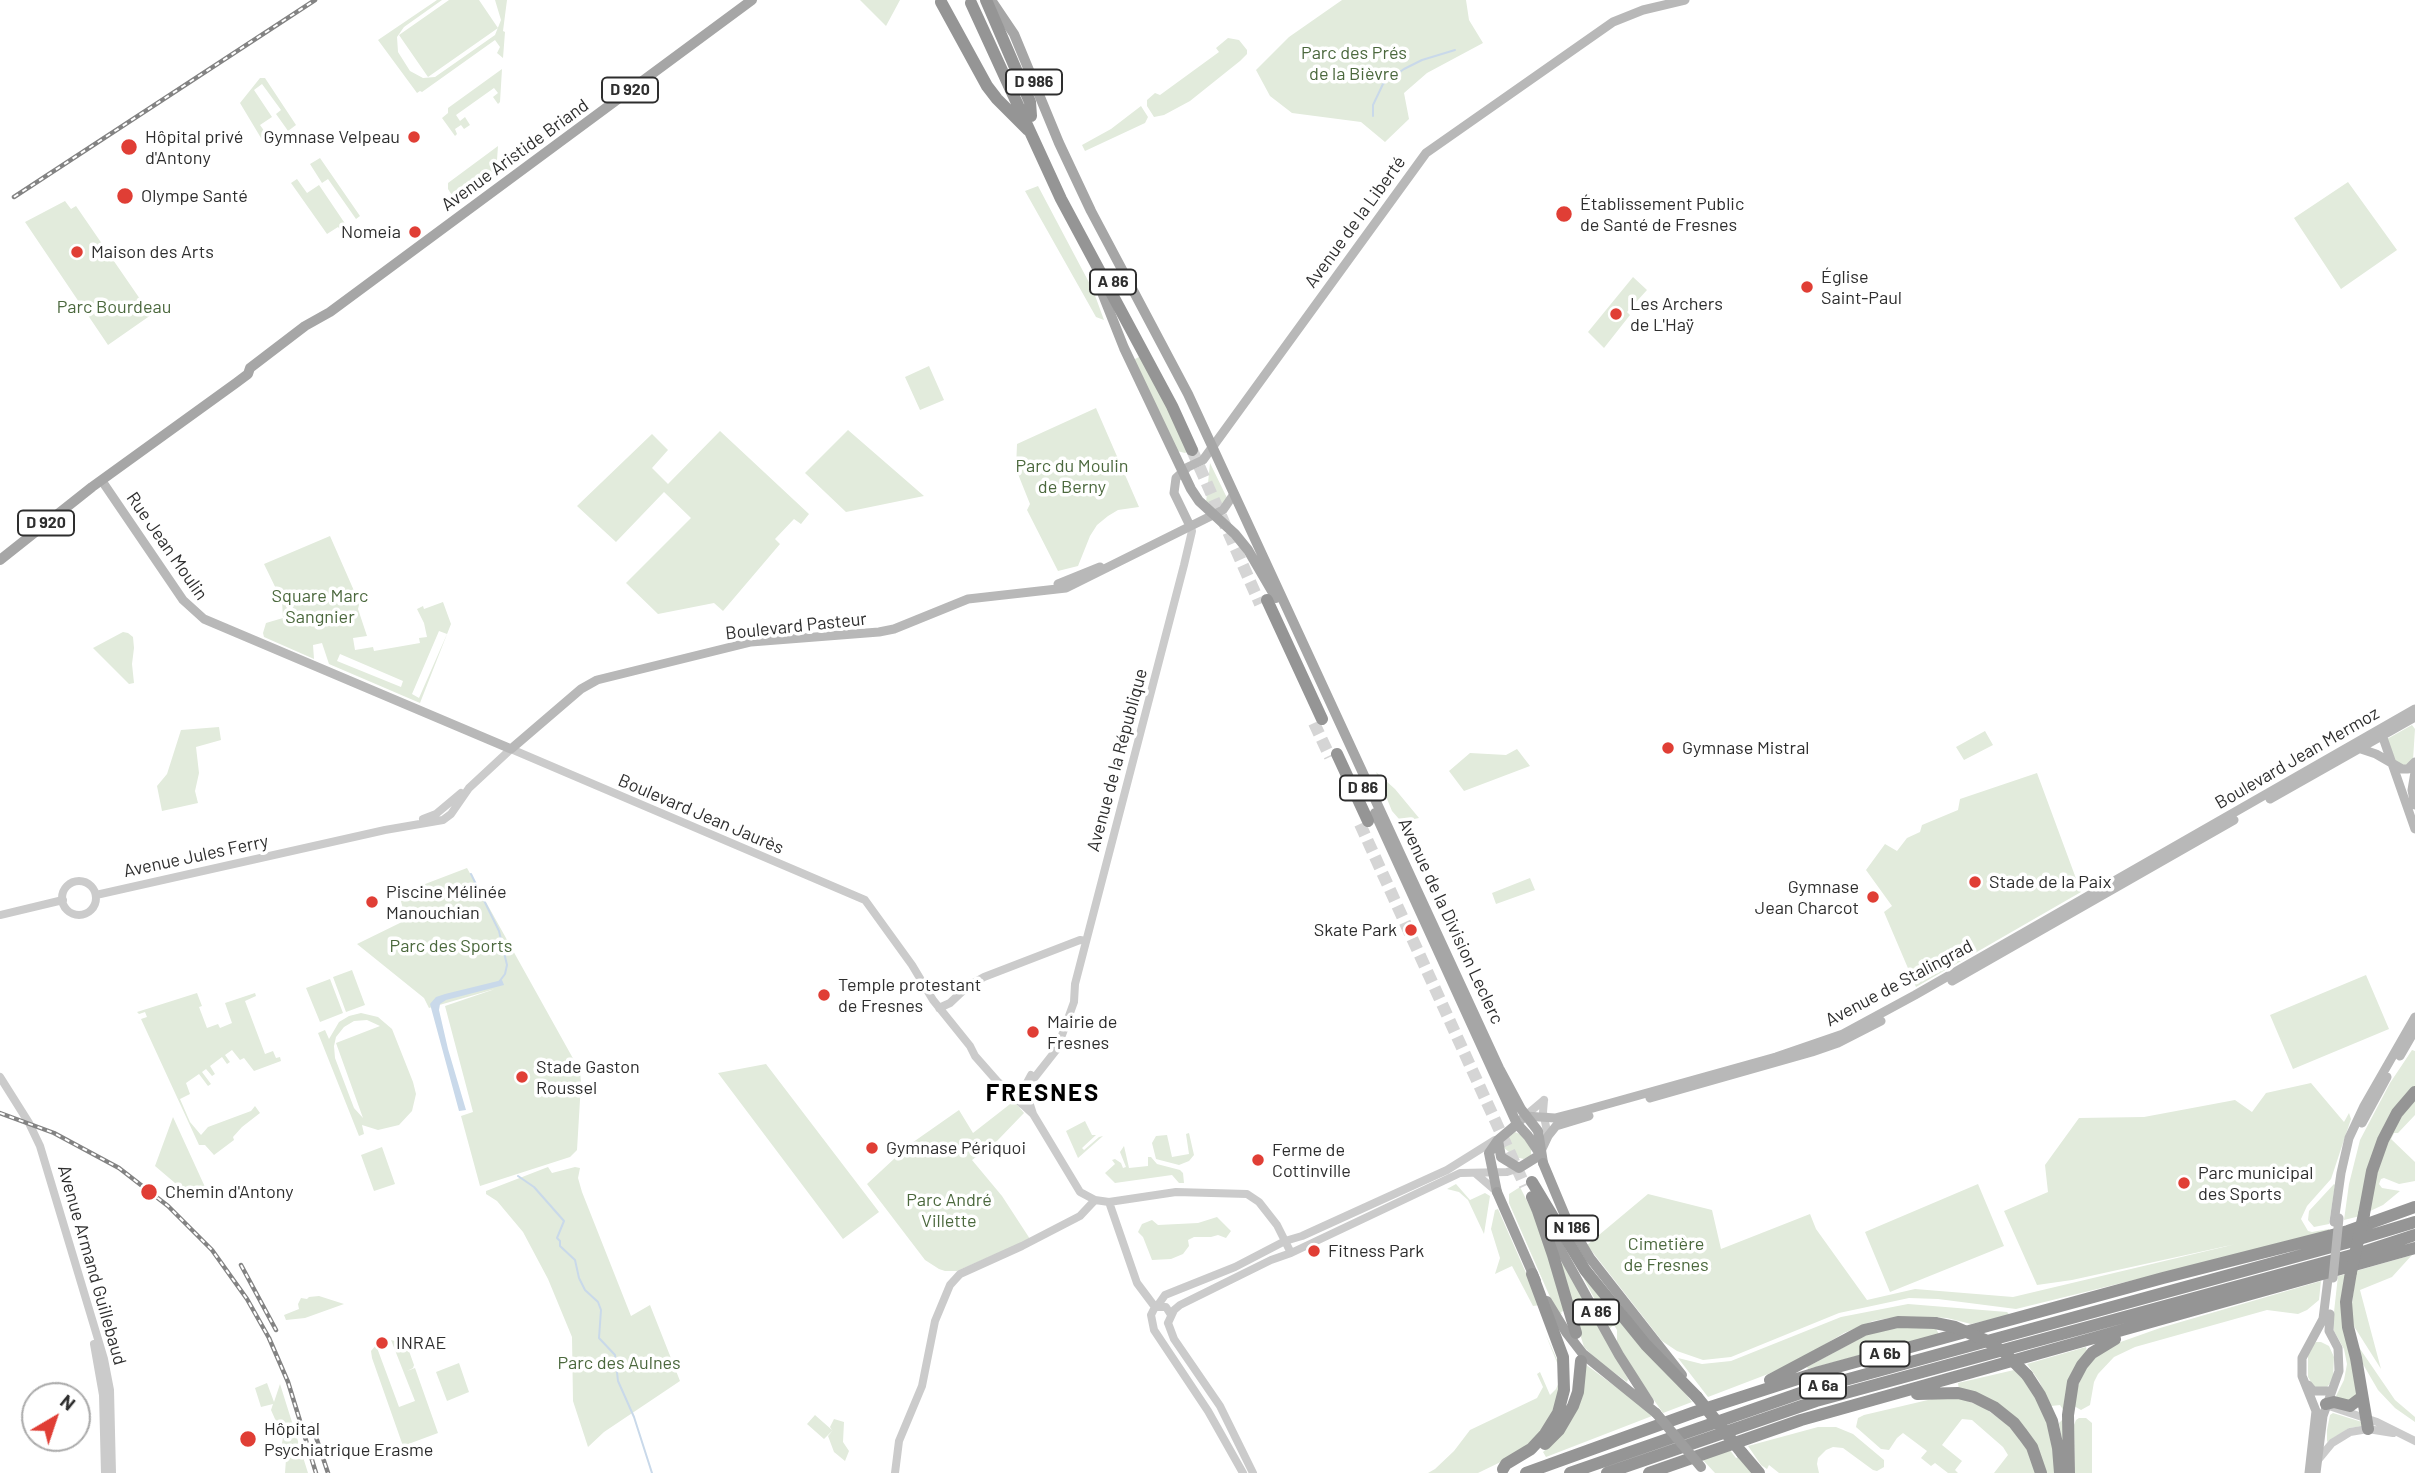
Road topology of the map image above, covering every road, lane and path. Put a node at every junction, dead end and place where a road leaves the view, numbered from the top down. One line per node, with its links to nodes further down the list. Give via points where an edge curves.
1 (752, 0): 16 (main road, Avenue Aristide Briand / D 920, via 331,312 305,326 248,374)
2 (989, 0): 6 (highway, via 1030,102); 8 (main road, D 986, via 1019,43 1070,167)
3 (1685, 0): 11 (main road, Avenue de la Liberté, via 1618,19 1426,153)
4 (941, 1): 7 (highway, D 986, via 987,86)
5 (974, 1): 6 (highway, A 86); 7 (highway, A 86)
6 (1031, 116): 13 (highway, A 86, via 1082,225 1179,403)
7 (1031, 132): 9 (highway, A 86)
8 (1105, 237): 10 (main road, D 86)
9 (1100, 274): 13 (highway, A 86); 15 (main road, D 86, via 1099,285 1124,348)
10 (1205, 431): 11 (main road); 12 (main road, D 86)
11 (1222, 433): 12 (main road, Avenue de la Liberté); 14 (main road)
12 (1212, 447): 13 (main road, Avenue de la Liberté); 14 (main road, Avenue de la Division Leclerc / D 86)
13 (1198, 452): 14 (main road); 15 (main road)
14 (1218, 461): 17 (main road, Avenue de la Division Leclerc / D 86)
15 (1182, 472): 18 (main road, Avenue de la Division Leclerc / D 86, via 1195,496); 19 (main road, via 1176,478 1174,494)
16 (102, 481): 21 (main road, D 920); 22 (main road, D 920); 27 (main road, Rue Jean Moulin, via 198,615)
17 (1234, 494): 18 (main road, Boulevard Pasteur, via 1223,510); 54 (main road, Avenue de la Division Leclerc / D 86)
18 (1214, 513): 19 (main road, Boulevard Pasteur); 56 (main road, Avenue de la Division Leclerc / D 86, via 1260,567 1293,630)
19 (1190, 526): 20 (main road, Boulevard Pasteur); 45 (street, Avenue de la République)
20 (1125, 558): 23 (main road, Boulevard Pasteur); 24 (main road, Boulevard Pasteur)
21 (0, 560)
22 (0, 565)
23 (1086, 572): 24 (main road, Boulevard Pasteur); 25 (main road, Boulevard Pasteur)
24 (1073, 585): 25 (main road, Boulevard Pasteur)
25 (1022, 592): 33 (main road, Boulevard Pasteur, via 968,599 894,629 751,642 597,680)
26 (1264, 602): 29 (highway)
27 (405, 703): 33 (main road, Boulevard Jean Jaurès)
28 (2413, 716): 30 (main road, Boulevard Jean Mermoz); 31 (main road, Boulevard Jean Mermoz)
29 (1318, 721)
30 (2389, 723): 31 (main road); 41 (main road, Boulevard Jean Mermoz)
31 (2381, 737): 32 (main road, Boulevard Jean Mermoz); 36 (main road)
32 (2361, 748): 36 (main road); 41 (main road, Boulevard Jean Mermoz)
33 (511, 749): 42 (street, Avenue Jules Ferry, via 469,788 445,819); 46 (street, Boulevard Jean Jaurès, via 865,900)
34 (1333, 756): 39 (highway)
35 (2415, 762): 36 (main road, via 2405,769)
36 (2391, 763): 40 (main road)
37 (2415, 772): 38 (main road)
38 (2415, 805)
39 (1364, 823)
40 (2415, 829)
41 (2195, 839): 55 (main road, Avenue de Stalingrad, via 1843,1034 1766,1060); 57 (main road, Avenue de Stalingrad, via 1838,1043 1564,1123)
42 (96, 895): 43 (street, via 94,906 86,913 70,912); 43 (street, via 90,885 76,881 64,890)
43 (63, 901): 44 (street)
44 (0, 915)
45 (1086, 941): 46 (street, via 984,977); 53 (street, Avenue de la République, via 1063,1031 1031,1074)
46 (939, 1008): 53 (street, Boulevard Jean Jaurès, via 975,1056)
47 (2415, 1017): 49 (main road)
48 (2415, 1030): 49 (main road)
49 (2391, 1065): 71 (main road, via 2350,1154); 71 (main road, via 2349,1138)
50 (0, 1077): 99 (street, Avenue Armand Guillebaud, via 40,1146 97,1335 110,1390)
51 (0, 1086): 98 (street, Avenue Armand Guillebaud, via 36,1148 85,1309 103,1395)
52 (2415, 1092): 88 (highway, bridge, via 2383,1140 2351,1272 2348,1327)
53 (1022, 1096): 64 (street, Boulevard Jean Jaurès, via 1079,1191)
54 (1525, 1116): 55 (main road, Avenue de Stalingrad); 55 (street, via 1544,1100); 56 (main road); 59 (main road, Avenue de la Division Leclerc / D 86, via 1540,1137)
55 (1544, 1118): 57 (street)
56 (1517, 1124): 58 (main road); 59 (main road, Avenue de la Division Leclerc)
57 (1548, 1136): 59 (main road)
58 (1498, 1140): 60 (main road, via 1501,1157); 61 (main road, via 1489,1153); 66 (street, via 1447,1170)
59 (1541, 1158): 60 (main road); 87 (highway, Avenue de la Division Leclerc / N 186, via 1566,1218 1590,1258)
60 (1519, 1168): 61 (street)
61 (1492, 1172): 62 (street); 63 (main road)
62 (1475, 1173): 63 (street); 69 (street, via 1460,1174)
63 (1497, 1192): 76 (highway)
64 (1091, 1198): 65 (street); 100 (street, via 1074,1219 960,1274 950,1285 935,1321 925,1377 899,1441)
65 (1109, 1202): 73 (street, via 1175,1192 1247,1194 1266,1210); 78 (street, via 1137,1283)
66 (1373, 1202): 69 (street); 73 (street)
67 (2415, 1207): 91 (highway, A 6b, via 2348,1231 1845,1365)
68 (1538, 1210): 83 (highway); 87 (highway, A 86, via 1529,1184 1585,1270 1646,1345); 92 (highway, A 86)
69 (1377, 1213): 75 (street)
70 (2415, 1219): 104 (highway, A 6a, via 2381,1233 1812,1389)
71 (2337, 1220): 77 (main road, bridge)
72 (2415, 1235): 105 (highway, A 6a, via 1803,1405)
73 (1285, 1241): 75 (street); 78 (street, via 1165,1295)
74 (2415, 1248): 80 (highway, A 6b)
75 (1290, 1253): 79 (street, via 1180,1305)
76 (1532, 1274): 92 (highway, via 1577,1347); 97 (highway, via 1563,1357 1564,1390 1558,1413 1545,1434)
77 (2330, 1278): 82 (main road, via 2325,1315); 84 (main road, via 2328,1328)
78 (1156, 1306): 79 (street, via 1167,1307); 81 (street)
79 (1170, 1319): 81 (street, via 1160,1325); 102 (street, via 1174,1339 1220,1406)
80 (2164, 1320): 90 (highway, A 6b); 110 (highway, via 2104,1345 2082,1364 2069,1396)
81 (1153, 1323): 101 (street)
82 (2317, 1332): 84 (main road); 86 (main road, via 2303,1354)
83 (1576, 1333)
84 (2339, 1353): 89 (main road, via 2338,1377)
85 (1581, 1361): 97 (highway, via 1578,1392 1559,1430 1535,1453)
86 (2303, 1379): 89 (main road); 89 (main road)
87 (1693, 1392): 107 (highway, A 86, bridge)
88 (2362, 1397): 89 (highway, via 2350,1406); 93 (highway)
89 (2328, 1401): 93 (street); 95 (main road); 111 (main road)
90 (1851, 1406): 106 (highway, A 6b); 108 (highway, via 1935,1392 1974,1397 2014,1423 2032,1447)
91 (1695, 1412): 103 (highway, A 6b); 109 (highway, bridge, via 1778,1377 1864,1330 1898,1322 1936,1322 1985,1340 2027,1375 2052,1421)
92 (1657, 1413): 96 (highway, A 86, bridge)
93 (2367, 1423): 94 (street); 95 (street, via 2342,1435)
94 (2415, 1441)
95 (2318, 1460): 112 (main road)
96 (1703, 1470)
97 (1498, 1471)
98 (105, 1473)
99 (112, 1473)
100 (895, 1473)
101 (1243, 1473)
102 (1254, 1473)
103 (1526, 1473)
104 (1570, 1473)
105 (1607, 1473)
106 (1649, 1473)
107 (1759, 1473)
108 (2041, 1473)
109 (2060, 1473)
110 (2069, 1473)
111 (2309, 1473)
112 (2316, 1473)

